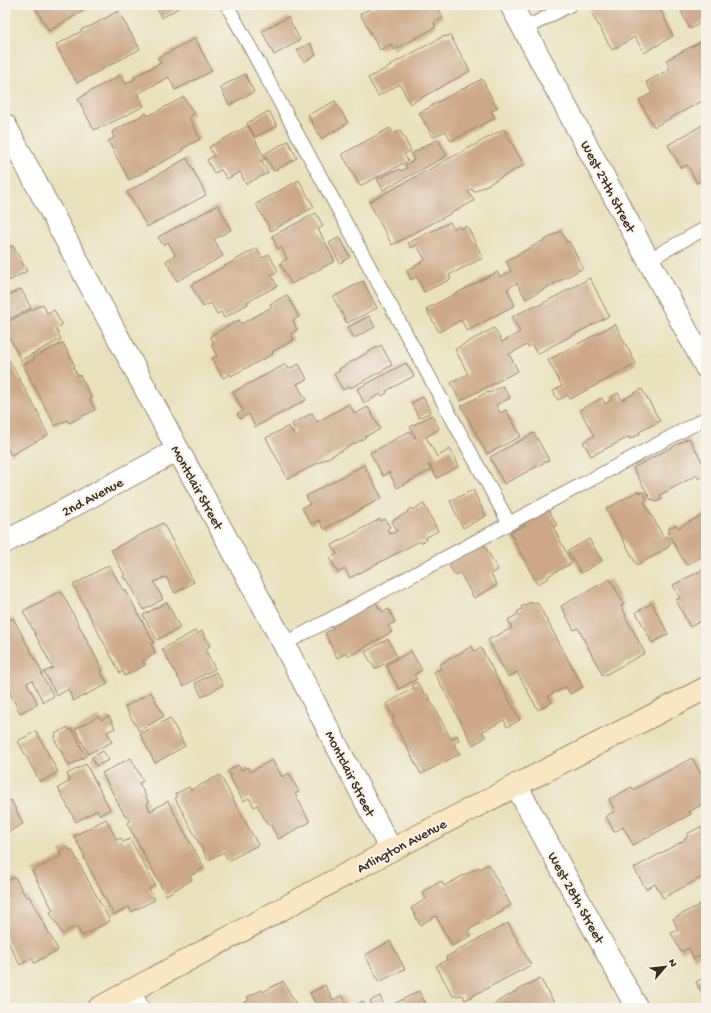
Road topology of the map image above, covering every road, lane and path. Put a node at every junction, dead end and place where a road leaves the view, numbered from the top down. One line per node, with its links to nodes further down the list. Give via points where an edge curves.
1 (227, 5): 11 (lane)
2 (511, 5): 4 (street, West 27th Street)
3 (570, 5): 4 (lane)
4 (524, 29): 7 (street, West 27th Street)
5 (5, 125): 10 (street, Montclair Street)
6 (706, 228): 7 (lane)
7 (648, 260): 8 (street, West 27th Street)
8 (706, 367)
9 (706, 418): 11 (lane)
10 (178, 450): 12 (street, 2nd Avenue); 13 (street, Montclair Street)
11 (509, 523): 13 (lane)
12 (5, 542)
13 (284, 644): 16 (street, Montclair Street)
14 (706, 688): 15 (main road, Arlington Avenue)
15 (516, 785): 16 (main road, Arlington Avenue); 19 (street, West 28th Street)
16 (391, 850): 17 (main road, Arlington Avenue)
17 (134, 1000): 18 (main road, Arlington Avenue)
18 (99, 1008)
19 (637, 1008)

